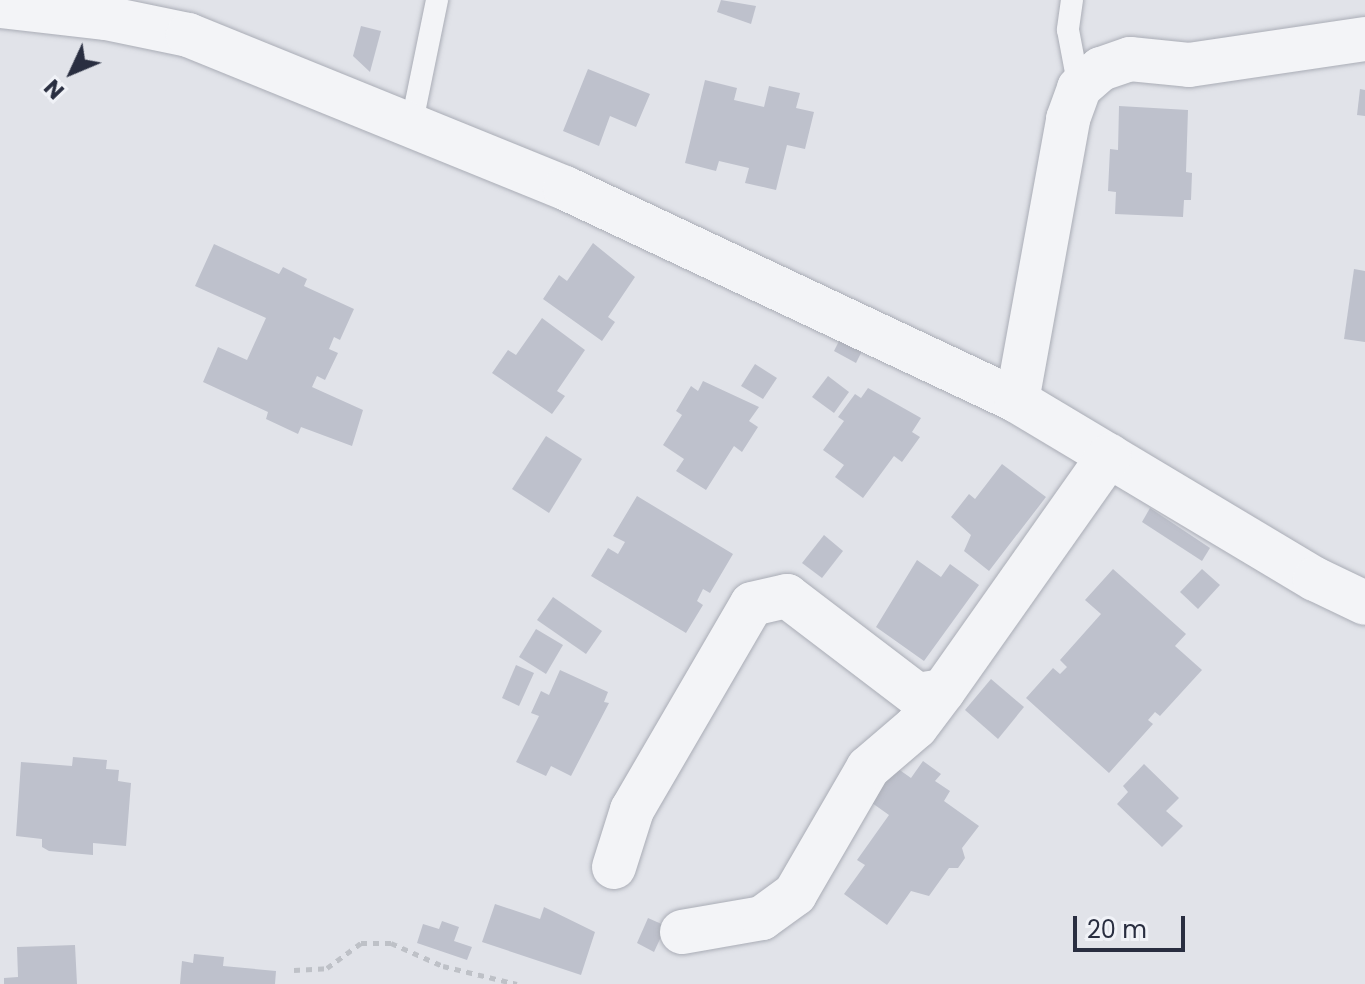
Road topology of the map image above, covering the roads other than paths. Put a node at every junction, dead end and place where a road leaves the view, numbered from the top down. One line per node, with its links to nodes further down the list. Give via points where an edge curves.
1 (437, 0): 6 (lane)
2 (1072, 0): 5 (lane, via 1068,30)
3 (0, 6): 6 (street, via 106,18 188,35)
4 (1365, 39): 5 (street, via 1189,65 1130,59 1101,69)
5 (1079, 88): 7 (street, via 1068,119)
6 (412, 122): 7 (street)
7 (1017, 401): 8 (street)
8 (1109, 456): 9 (street, via 1315,579); 10 (street)
9 (1365, 603)
10 (943, 691): 11 (street, via 917,695 787,596 752,604 632,810); 12 (street, via 916,727 868,768 795,894 762,918)
11 (614, 867)
12 (682, 932)

